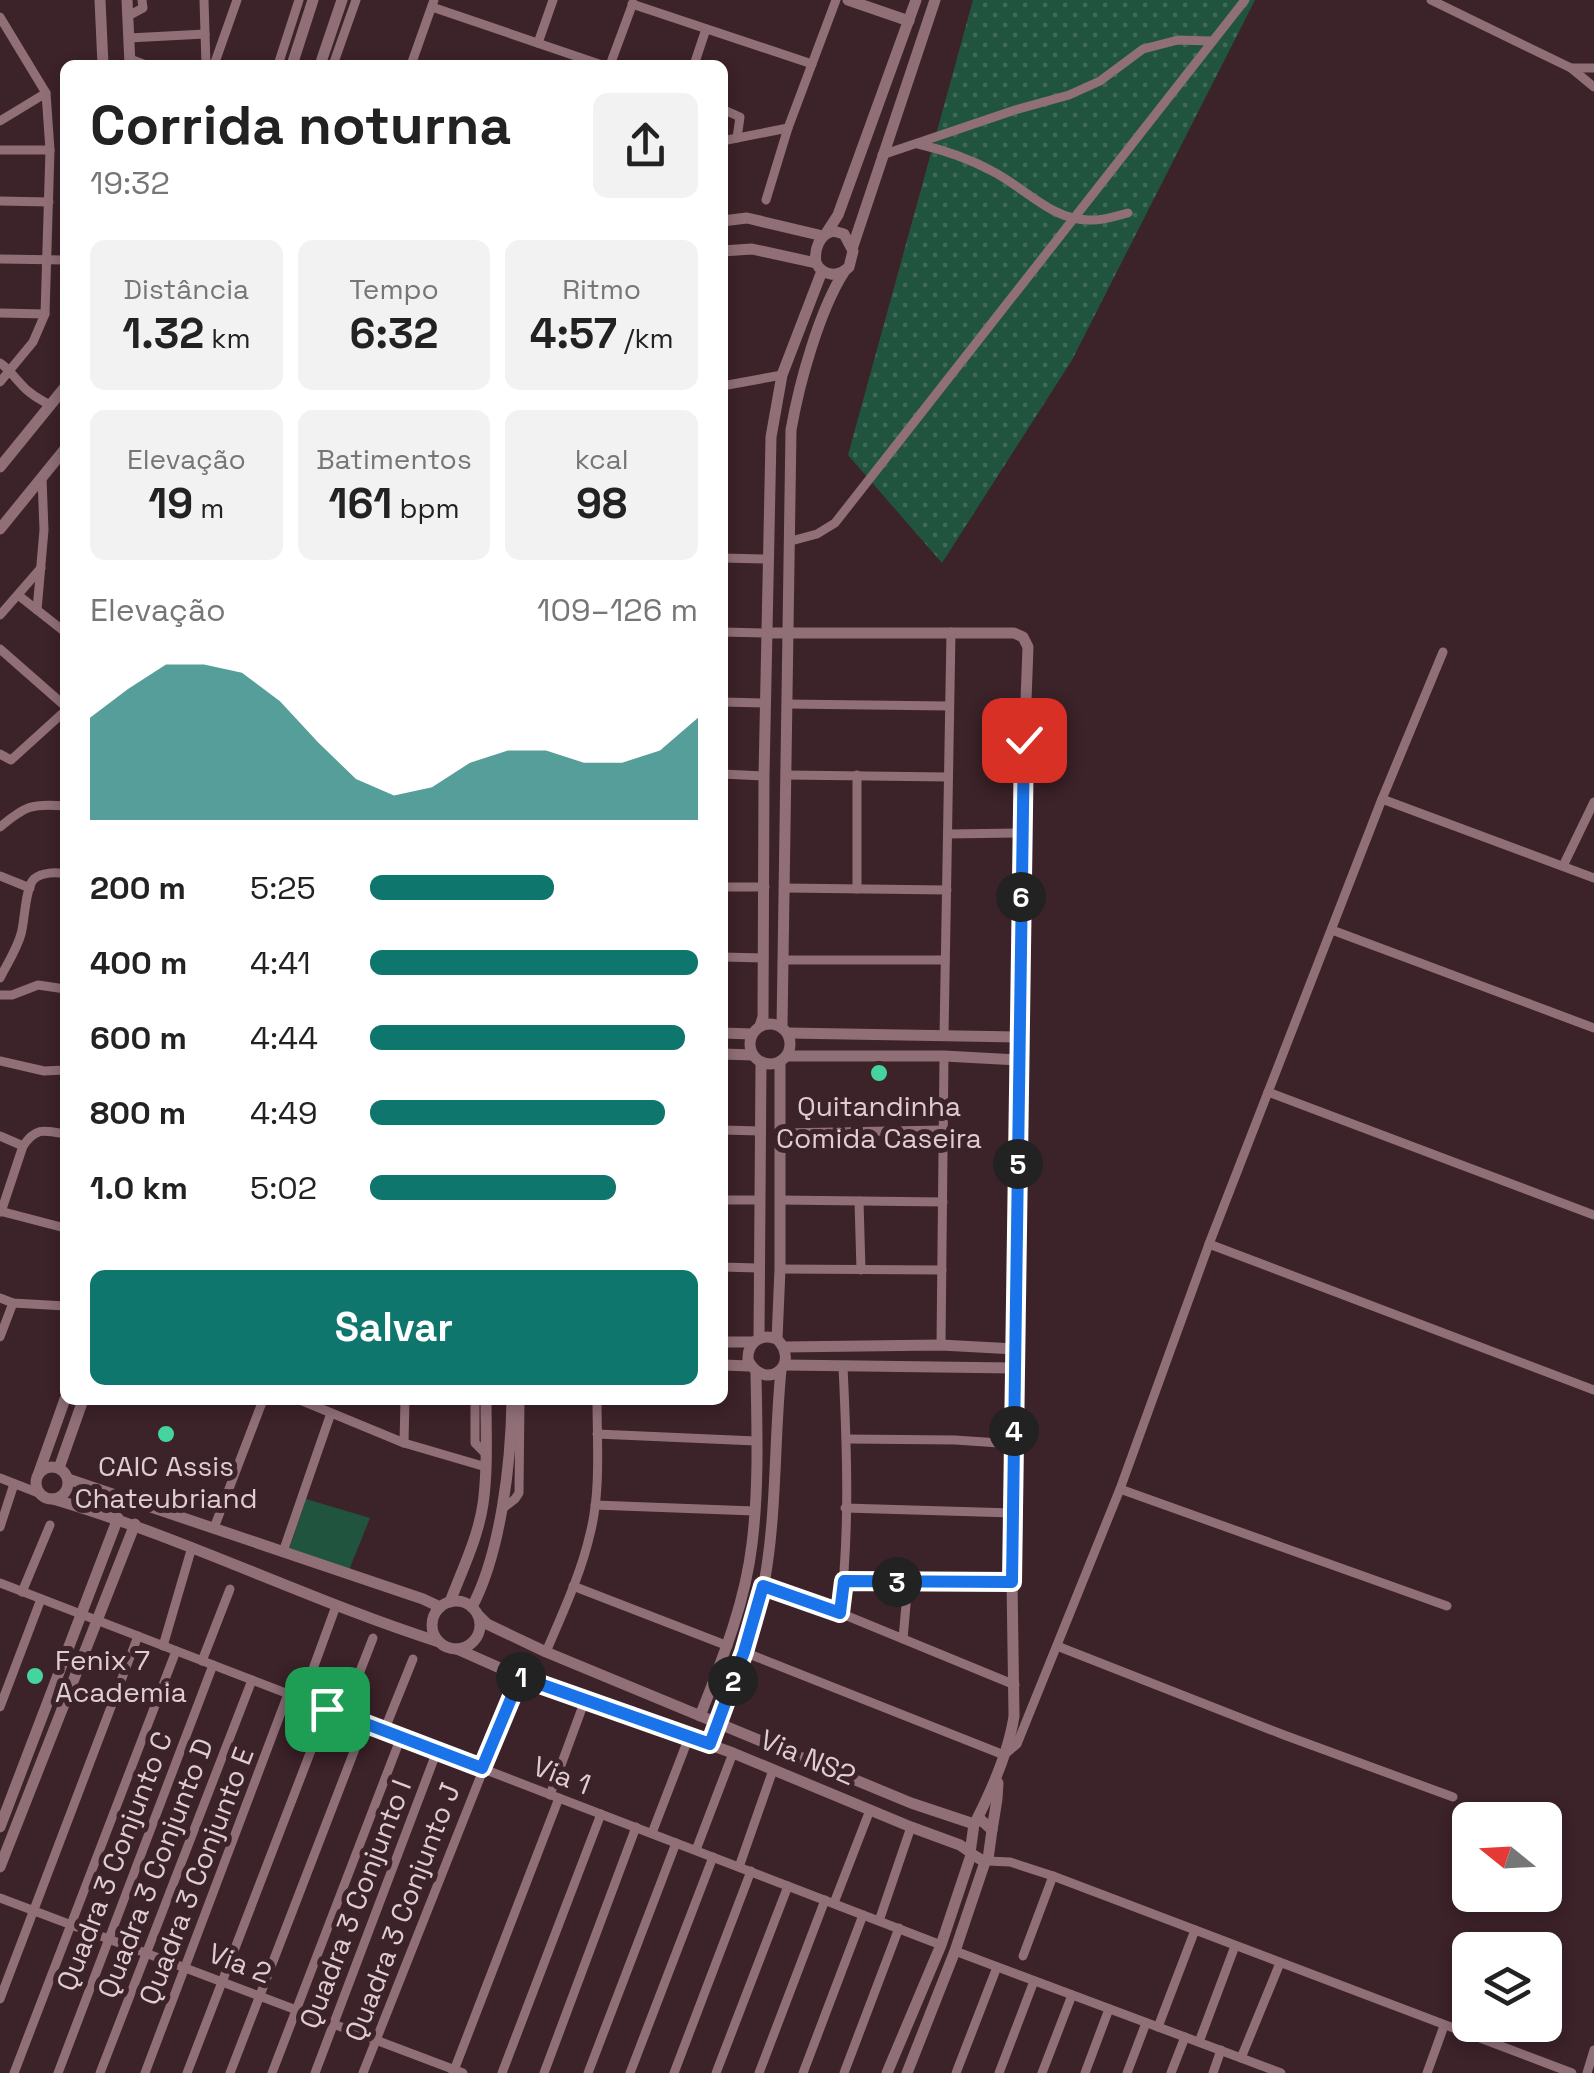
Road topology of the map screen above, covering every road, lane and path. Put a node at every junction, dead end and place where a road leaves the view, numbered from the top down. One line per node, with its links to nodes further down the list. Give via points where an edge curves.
1 (100, 0): 27 (street)
2 (126, 0): 19 (street)
3 (142, 0): 19 (street, via 143,8)
4 (204, 0): 23 (street)
5 (237, 0): 30 (street)
6 (299, 0): 31 (street)
7 (314, 0): 32 (street)
8 (342, 0): 33 (street)
9 (356, 0): 34 (street)
10 (554, 0): 26 (street)
11 (836, 0): 39 (street)
12 (848, 0): 21 (street)
13 (914, 0): 21 (street)
14 (935, 0): 52 (street)
15 (1244, 0): 25 (street)
16 (1431, 0): 40 (street)
17 (633, 2): 22 (street); 37 (street)
18 (433, 4): 26 (street); 35 (street)
19 (128, 16): 24 (street)
20 (0, 17): 43 (street)
21 (908, 21): 59 (street, via 838,216)
22 (706, 29): 38 (street); 39 (street)
23 (205, 34): 24 (street); 29 (street)
24 (130, 38): 28 (street)
25 (1211, 41): 49 (street, via 1143,49 1069,95); 57 (street)
26 (538, 43): 36 (street)
27 (102, 60)
28 (130, 60)
29 (209, 60)
30 (212, 60)
31 (280, 60)
32 (294, 60)
33 (322, 60)
34 (335, 60)
35 (413, 60)
36 (587, 60)
37 (612, 60)
38 (696, 60)
39 (812, 64): 46 (street)
40 (1572, 68): 41 (street); 42 (street)
41 (1594, 68)
42 (1594, 86)
43 (46, 93): 45 (street); 51 (street)
44 (728, 112): 47 (street, via 740,118)
45 (1, 118)
46 (788, 128): 47 (street); 53 (street)
47 (738, 138): 48 (street)
48 (728, 140)
49 (915, 144): 52 (street); 57 (street, via 994,172 1043,206)
50 (0, 150): 51 (street)
51 (50, 150): 55 (street)
52 (882, 155): 60 (street)
53 (766, 200)
54 (0, 201): 55 (street)
55 (49, 202): 63 (street)
56 (1128, 214): 57 (street)
57 (1074, 218): 82 (street, via 835,523)
58 (728, 220): 59 (street, via 748,218)
59 (825, 234): 60 (street, via 839,231); 65 (street)
60 (852, 246): 66 (street)
61 (728, 250): 65 (street, via 752,248)
62 (0, 259): 63 (street)
63 (48, 260): 64 (street); 68 (street)
64 (60, 260)
65 (818, 267): 66 (street); 71 (street)
66 (844, 272): 82 (street, via 795,404)
67 (0, 313): 68 (street)
68 (46, 314): 70 (street)
69 (0, 363): 70 (street)
70 (10, 370): 72 (street); 75 (street)
71 (782, 376): 73 (street); 84 (street, via 772,437)
72 (0, 382)
73 (728, 385)
74 (60, 393): 75 (street)
75 (50, 405): 77 (street)
76 (60, 456): 78 (street)
77 (2, 461)
78 (42, 478): 80 (street); 85 (street)
79 (0, 506): 80 (street)
80 (17, 509): 81 (street)
81 (0, 530)
82 (790, 541): 93 (street)
83 (728, 558): 84 (street)
84 (768, 559): 92 (street)
85 (42, 568): 86 (street); 87 (street)
86 (18, 595): 87 (street); 88 (street)
87 (37, 610): 89 (street)
88 (0, 615)
89 (60, 628)
90 (728, 632): 92 (street)
91 (951, 632): 93 (street); 100 (street); 112 (street, via 1014,633 1028,647)
92 (768, 633): 93 (street); 97 (street)
93 (788, 634): 99 (street)
94 (0, 649): 98 (street)
95 (1443, 652): 108 (street)
96 (728, 702): 97 (street)
97 (766, 703): 105 (street)
98 (60, 704)
99 (786, 704): 100 (street); 104 (street)
100 (949, 706): 107 (street)
101 (60, 714): 102 (street, via 11,760)
102 (0, 754)
103 (728, 774): 105 (street)
104 (786, 775): 106 (street); 121 (street)
105 (764, 776): 120 (street)
106 (857, 776): 107 (street); 122 (street)
107 (948, 777): 113 (street)
108 (1382, 799): 114 (street); 124 (street)
109 (1594, 802): 114 (street)
110 (60, 805): 111 (street, via 23,808)
111 (0, 827)
112 (1022, 833): 113 (street); 137 (street)
113 (948, 834): 123 (street)
114 (1563, 866): 117 (street)
115 (60, 872): 119 (street, via 43,874)
116 (0, 876): 119 (street)
117 (1594, 878)
118 (728, 887): 120 (street)
119 (30, 888): 129 (street, via 20,936)
120 (765, 888): 126 (street)
121 (784, 888): 122 (street); 127 (street)
122 (856, 889): 123 (street)
123 (947, 890): 128 (street)
124 (1332, 930): 132 (street); 145 (street)
125 (728, 957): 126 (street)
126 (764, 958): 133 (street, via 763,1016)
127 (783, 960): 128 (street); 134 (street)
128 (945, 960): 136 (street)
129 (0, 978)
130 (60, 988): 131 (street, via 38,985)
131 (0, 994)
132 (1594, 1028)
133 (756, 1030): 134 (street, via 771,1023); 135 (street); 140 (street, via 750,1044)
134 (785, 1030): 136 (street); 141 (street, via 791,1044)
135 (728, 1032)
136 (944, 1036): 137 (street)
137 (1020, 1037): 142 (street)
138 (728, 1055): 140 (street)
139 (944, 1056): 141 (street); 142 (street); 147 (street)
140 (757, 1058): 141 (street, via 767,1064); 148 (street)
141 (784, 1059): 150 (street)
142 (1020, 1060): 175 (street)
143 (0, 1061): 144 (street)
144 (60, 1070)
145 (1268, 1092): 159 (street); 161 (street)
146 (728, 1130): 148 (street)
147 (943, 1130): 150 (street); 157 (street)
148 (760, 1131): 154 (street)
149 (60, 1133): 152 (street, via 43,1130)
150 (780, 1133): 155 (street)
151 (0, 1136): 152 (street)
152 (22, 1146): 158 (street)
153 (728, 1200): 154 (street)
154 (758, 1200): 163 (street)
155 (780, 1200): 156 (street); 164 (street)
156 (858, 1201): 157 (street); 165 (street)
157 (943, 1202): 166 (street)
158 (1, 1212): 160 (street)
159 (1594, 1215)
160 (60, 1227)
161 (1209, 1244): 181 (street); 203 (street)
162 (728, 1267): 163 (street)
163 (758, 1268): 171 (street)
164 (780, 1269): 165 (street); 173 (street)
165 (861, 1270): 166 (street)
166 (942, 1270): 174 (street)
167 (0, 1298): 168 (street)
168 (13, 1303): 169 (street); 170 (street)
169 (60, 1306)
170 (0, 1337)
171 (756, 1340): 172 (street); 173 (street, via 765,1336); 180 (street, via 748,1354)
172 (728, 1342)
173 (781, 1343): 174 (street); 177 (street)
174 (941, 1345): 175 (street)
175 (1015, 1349): 179 (street)
176 (728, 1366): 180 (street)
177 (782, 1367): 178 (street); 180 (street, via 769,1376); 228 (street)
178 (844, 1367): 179 (street); 194 (street)
179 (1014, 1368): 197 (street)
180 (753, 1369): 195 (street)
181 (1594, 1390)
182 (63, 1405): 201 (street)
183 (82, 1405): 199 (street)
184 (261, 1405): 214 (street)
185 (312, 1405): 192 (street)
186 (405, 1405): 196 (street)
187 (475, 1405): 198 (street, via 474,1443)
188 (486, 1405): 198 (street)
189 (512, 1405): 207 (street)
190 (520, 1405): 207 (street, via 519,1492)
191 (597, 1405): 193 (street)
192 (331, 1413): 196 (street); 220 (street)
193 (597, 1434): 195 (street); 205 (street)
194 (846, 1439): 197 (street); 206 (street)
195 (756, 1441): 208 (street)
196 (404, 1443): 198 (street)
197 (1014, 1444): 209 (street)
198 (486, 1461): 232 (street, via 474,1540)
199 (64, 1473): 201 (street, via 46,1468); 204 (street, via 66,1490 58,1498); 214 (street)
200 (0, 1478): 202 (street)
201 (37, 1478): 204 (street)
202 (14, 1484): 204 (street); 213 (street)
203 (1120, 1489): 234 (street); 245 (street)
204 (47, 1496): 210 (street)
205 (594, 1506): 208 (street); 227 (street)
206 (845, 1508): 209 (street); 223 (street)
207 (502, 1509): 235 (street)
208 (754, 1511): 244 (street, via 746,1581)
209 (1012, 1514): 225 (street)
210 (118, 1518): 211 (street); 217 (street)
211 (135, 1524): 218 (street); 219 (street)
212 (50, 1526): 230 (street)
213 (0, 1527)
214 (214, 1528): 215 (street)
215 (228, 1534): 216 (street); 221 (street)
216 (243, 1538): 220 (street); 222 (street)
217 (110, 1541): 218 (street); 237 (street)
218 (126, 1546): 238 (street)
219 (192, 1547): 221 (street); 243 (street)
220 (283, 1552): 232 (street)
221 (220, 1558): 222 (street)
222 (234, 1563): 233 (street)
223 (844, 1581): 224 (street); 236 (street)
224 (908, 1582): 225 (street); 241 (street)
225 (1012, 1582): 254 (street)
226 (1, 1586): 230 (street, Via 1)
227 (573, 1586): 244 (street); 248 (street)
228 (763, 1586): 236 (street); 249 (street)
229 (230, 1589): 251 (street, Quadra 3 Conjunto C)
230 (22, 1592): 231 (street, Via 1)
231 (41, 1599): 237 (street, Via 1); 258 (street)
232 (445, 1605): 235 (street, via 466,1603); 242 (street, via 432,1624)
233 (336, 1606): 242 (street); 256 (street)
234 (1448, 1606)
235 (475, 1611): 246 (street, via 477,1638); 248 (street, Via NS2)
236 (840, 1613): 241 (street)
237 (82, 1615): 238 (street, Via 1); 267 (street)
238 (98, 1620): 239 (street, Via 1); 269 (street)
239 (138, 1636): 243 (street, Via 1); 302 (street)
240 (372, 1638): 260 (street)
241 (903, 1639): 254 (street)
242 (439, 1642): 246 (street)
243 (163, 1646): 247 (street, Via 1)
244 (728, 1646): 261 (street)
245 (1056, 1646): 272 (street, via 1017,1744); 279 (street)
246 (457, 1650): 252 (street, Via NS2)
247 (176, 1651): 251 (street, Via 1); 305 (street)
248 (546, 1652): 261 (street, Via NS2)
249 (744, 1652): 262 (street); 272 (street)
250 (413, 1660): 264 (street)
251 (207, 1663): 253 (street, Via 1); 308 (street, Quadra 3 Conjunto C)
252 (520, 1677): 257 (street, Via NS2); 273 (street, Quadra 3 Conjunto J)
253 (252, 1680): 255 (street, Via 1); 312 (street, Quadra 3 Conjunto D)
254 (1015, 1685): 272 (street)
255 (288, 1694): 256 (street, Via 1); 315 (street, Quadra 3 Conjunto E)
256 (302, 1699): 259 (street, Via 1)
257 (586, 1700): 265 (street, Via NS2); 278 (street)
258 (0, 1707)
259 (327, 1709): 260 (street, Via 1); 317 (street)
260 (343, 1715): 263 (street, Via 1)
261 (700, 1716): 262 (street, Via NS2)
262 (717, 1723): 268 (street); 282 (street, Via NS2, via 912,1803)
263 (365, 1724): 264 (street, Via 1); 319 (street)
264 (384, 1731): 266 (street, Via 1)
265 (688, 1736): 268 (street, Via NS2); 287 (street)
266 (402, 1737): 270 (street, Via 1); 322 (street)
267 (33, 1744): 269 (street); 274 (street)
268 (710, 1744): 271 (street, Via NS2)
269 (45, 1751): 277 (street)
270 (437, 1751): 273 (street, Via 1); 324 (street, Quadra 3 Conjunto I)
271 (733, 1753): 276 (street, Via NS2); 290 (street)
272 (1004, 1755): 275 (street)
273 (482, 1768): 278 (street, Via 1); 329 (street, Quadra 3 Conjunto J)
274 (22, 1769): 277 (street); 283 (street)
275 (998, 1769): 282 (street); 286 (street)
276 (773, 1770): 280 (street, Via NS2); 296 (street)
277 (36, 1772): 295 (street)
278 (555, 1796): 281 (street, Via 1); 335 (street)
279 (1453, 1797)
280 (870, 1810): 285 (street, Via NS2); 301 (street)
281 (601, 1814): 284 (street, Via 1); 345 (street)
282 (976, 1822): 286 (street, Via NS2); 291 (street)
283 (0, 1827)
284 (636, 1828): 287 (street, Via 1); 346 (street)
285 (911, 1828): 291 (street, Via NS2); 304 (street)
286 (992, 1830): 289 (street)
287 (652, 1833): 288 (street, Via 1)
288 (676, 1843): 290 (street, Via 1); 347 (street)
289 (990, 1846): 293 (street); 294 (street)
290 (696, 1850): 292 (street, Via 1)
291 (970, 1853): 293 (street, Via NS2); 309 (street)
292 (713, 1857): 296 (street, Via 1); 348 (street)
293 (986, 1861): 294 (street); 311 (street)
294 (1010, 1862): 298 (street)
295 (0, 1867)
296 (740, 1867): 297 (street, Via 1)
297 (751, 1871): 299 (street, Via 1); 349 (street)
298 (1053, 1876): 307 (street); 313 (street)
299 (788, 1886): 301 (street, Via 1); 350 (street)
300 (0, 1898): 302 (street, Via 2)
301 (830, 1902): 303 (street, Via 1); 351 (street)
302 (34, 1910): 305 (street, Via 2); 321 (street)
303 (863, 1914): 304 (street, Via 1); 352 (street)
304 (878, 1920): 306 (street, Via 1)
305 (71, 1924): 308 (street, Via 2); 336 (street)
306 (899, 1928): 309 (street, Via 1); 353 (street)
307 (1195, 1930): 310 (street); 327 (street)
308 (109, 1938): 312 (street, Via 2); 337 (street, Quadra 3 Conjunto C)
309 (941, 1945): 354 (street)
310 (1235, 1946): 314 (street); 330 (street)
311 (955, 1950): 316 (street); 355 (street)
312 (147, 1952): 315 (street, Via 2); 338 (street, Quadra 3 Conjunto D)
313 (1023, 1956)
314 (1280, 1963): 326 (street); 333 (street)
315 (185, 1966): 317 (street, Via 2); 339 (street, Quadra 3 Conjunto E)
316 (997, 1967): 318 (street); 356 (street)
317 (222, 1980): 319 (street, Via 2); 340 (street)
318 (1034, 1981): 320 (street); 357 (street)
319 (260, 1995): 322 (street, Via 2); 341 (street)
320 (1072, 1996): 323 (street); 358 (street)
321 (0, 1999)
322 (297, 2009): 324 (street, Via 2); 342 (street)
323 (1109, 2009): 325 (street); 359 (street)
324 (334, 2023): 329 (street, Via 2); 343 (street, Quadra 3 Conjunto I)
325 (1146, 2023): 327 (street); 360 (street)
326 (1444, 2026): 364 (street); 365 (street)
327 (1158, 2027): 328 (street)
328 (1185, 2037): 330 (street); 361 (street)
329 (376, 2040): 335 (street, Via 2); 344 (street, Quadra 3 Conjunto J)
330 (1199, 2042): 331 (street)
331 (1221, 2050): 333 (street); 362 (street)
332 (1594, 2050): 366 (street)
333 (1241, 2058): 334 (street)
334 (1258, 2069): 363 (street)
335 (457, 2072)
336 (14, 2073)
337 (58, 2073)
338 (100, 2073)
339 (145, 2073)
340 (187, 2073)
341 (230, 2073)
342 (272, 2073)
343 (315, 2073)
344 (363, 2073)
345 (502, 2073)
346 (544, 2073)
347 (588, 2073)
348 (630, 2073)
349 (674, 2073)
350 (716, 2073)
351 (759, 2073)
352 (803, 2073)
353 (844, 2073)
354 (887, 2073)
355 (907, 2073)
356 (956, 2073)
357 (999, 2073)
358 (1042, 2073)
359 (1085, 2073)
360 (1127, 2073)
361 (1171, 2073)
362 (1213, 2073)
363 (1281, 2073)
364 (1427, 2073)
365 (1572, 2073)
366 (1586, 2073)

